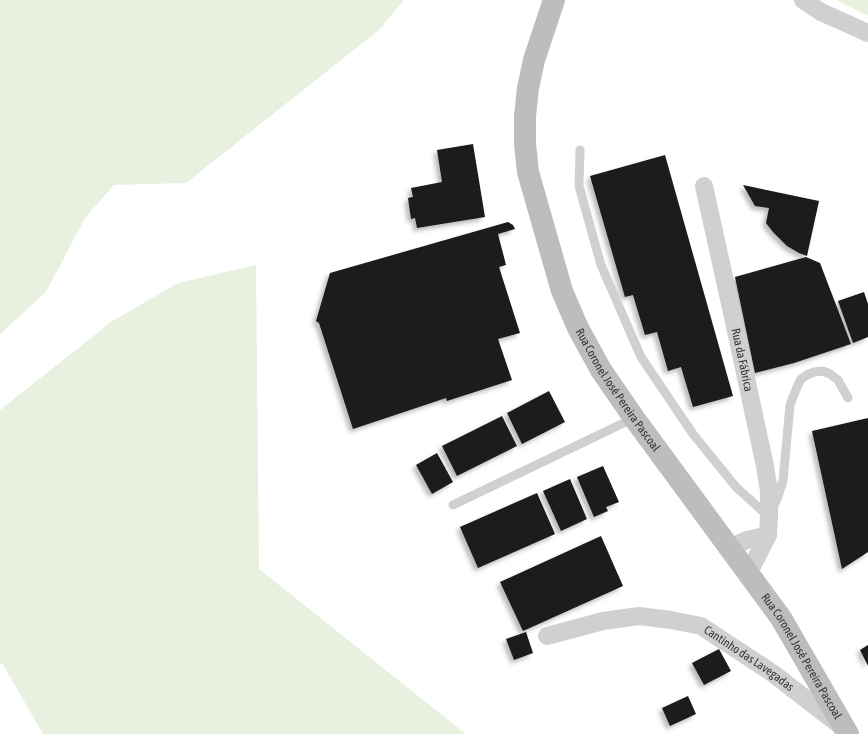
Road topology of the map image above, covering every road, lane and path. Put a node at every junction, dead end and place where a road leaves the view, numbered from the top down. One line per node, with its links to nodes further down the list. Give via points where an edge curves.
1 (554, 0): 7 (main road, Rua Coronel José Pereira Pascoal, via 534,60 528,88 525,144 528,172 562,291 578,328)
2 (803, 0): 3 (street, via 821,12)
3 (868, 33)
4 (580, 150): 9 (lane, via 579,186 601,265 641,357 693,434 736,487)
5 (704, 186): 9 (street, Rua da Fábrica, via 765,466)
6 (848, 398): 9 (lane, via 838,380 823,371 814,372 801,379 790,405 783,481)
7 (634, 418): 8 (lane); 11 (main road, Rua Coronel José Pereira Pascoal)
8 (453, 505)
9 (769, 517): 10 (street, Rua da Fábrica)
10 (768, 535): 11 (street); 12 (street, Rua da Fábrica)
11 (729, 548): 12 (main road, Rua Coronel José Pereira Pascoal)
12 (748, 574): 14 (main road, Rua Coronel José Pereira Pascoal, via 781,618)
13 (547, 636): 14 (street, Cantinho das Lavegadas, via 603,621 639,616 701,626 771,672)
14 (846, 731)

